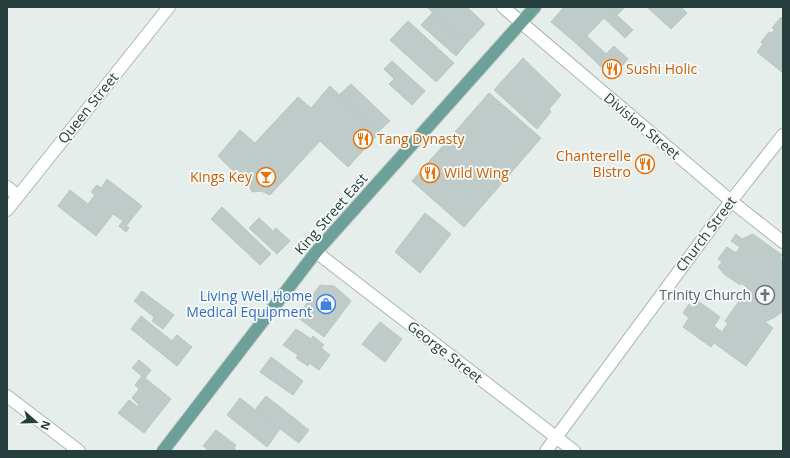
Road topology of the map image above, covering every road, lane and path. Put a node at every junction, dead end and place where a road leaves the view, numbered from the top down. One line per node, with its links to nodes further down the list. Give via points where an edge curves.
1 (169, 7): 7 (street, Queen Street)
2 (503, 7): 4 (street, Division Street)
3 (535, 7): 4 (main road, King Street East)
4 (520, 22): 8 (street, Division Street); 11 (main road, King Street East)
5 (783, 135): 8 (street, Church Street)
6 (7, 187): 7 (street)
7 (18, 196): 9 (street, Queen Street)
8 (731, 201): 10 (street, Division Street); 13 (street, Church Street)
9 (7, 210)
10 (783, 242)
11 (316, 252): 13 (street, George Street); 15 (main road, King Street East)
12 (7, 396): 14 (street)
13 (556, 437): 16 (street, Church Street); 17 (street, George Street)
14 (79, 451)
15 (163, 451)
16 (546, 451)
17 (574, 451)

